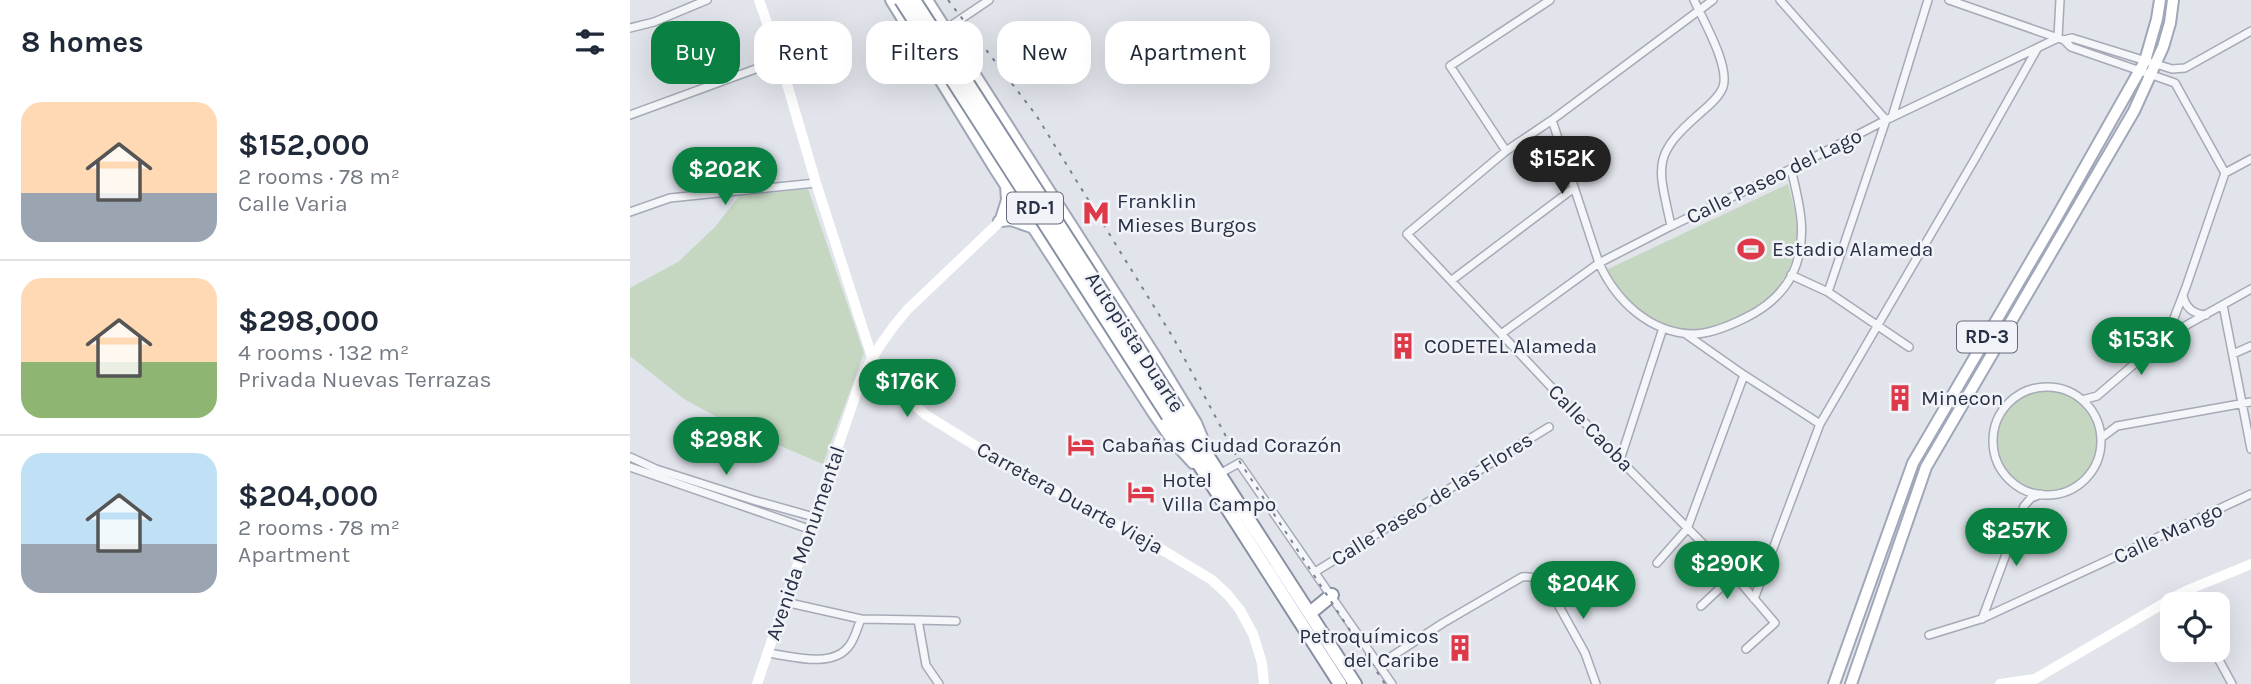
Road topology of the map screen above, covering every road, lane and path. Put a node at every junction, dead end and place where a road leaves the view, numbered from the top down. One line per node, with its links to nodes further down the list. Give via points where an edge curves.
1 (707, 0): 21 (street)
2 (759, 0): 18 (main road, Carretera Duarte Vieja)
3 (891, 0): 41 (main road, Autopista Duarte)
4 (901, 0): 70 (highway, Autopista Duarte / RD-1, bridge)
5 (914, 0): 70 (highway, Autopista Duarte / RD-1, bridge)
6 (927, 0): 19 (main road)
7 (989, 0): 20 (street)
8 (1550, 0): 35 (street, via 1450,66)
9 (1694, 0): 17 (street)
10 (1713, 0): 17 (street)
11 (1780, 0): 33 (street)
12 (1928, 0): 33 (street)
13 (1949, 0): 23 (street)
14 (2060, 0): 23 (street)
15 (2160, 0): 25 (main road, RD-3)
16 (2173, 0): 28 (main road, RD-3)
17 (1699, 10): 34 (street); 46 (street, via 1723,70 1723,87 1666,150 1662,180)
18 (766, 21)
19 (941, 21)
20 (958, 21)
21 (630, 28)
22 (2251, 31): 26 (street, via 2185,68)
23 (2061, 39): 24 (street, Calle Paseo del Lago); 25 (street, via 2072,38)
24 (2037, 48): 33 (street, Calle Paseo del Lago); 56 (street)
25 (2142, 66): 28 (street); 117 (main road, RD-3, via 1913,463)
26 (2172, 69): 28 (street); 29 (street)
27 (754, 70): 32 (street)
28 (2155, 70): 29 (street); 118 (main road, RD-3, via 2116,145 1926,467)
29 (2169, 79): 38 (street, via 2181,92)
30 (787, 84): 40 (main road, Carretera Duarte Vieja)
31 (981, 84): 39 (main road)
32 (630, 115)
33 (1889, 119): 37 (street, Calle Paseo del Lago); 52 (street)
34 (1552, 120): 35 (street); 42 (street)
35 (1506, 151): 50 (street, Calle Caoba, via 1407,234)
36 (2251, 159): 38 (street)
37 (1791, 169): 46 (street, Calle Paseo del Lago); 49 (street, via 1802,222)
38 (2225, 173): 53 (street)
39 (1043, 181): 43 (main road, Avenida Monumental); 78 (main road, via 1196,423)
40 (816, 183): 44 (street, via 670,198); 64 (main road, Carretera Duarte Vieja)
41 (1006, 186): 43 (main road, Autopista Duarte); 45 (main road)
42 (1574, 188): 48 (street); 50 (street)
43 (1018, 204): 45 (main road, Avenida Monumental); 47 (main road, Autopista Duarte)
44 (630, 212)
45 (1000, 220): 47 (main road); 64 (main road, Avenida Monumental, via 907,310)
46 (1671, 226): 48 (street, Calle Paseo del Lago)
47 (1034, 228): 82 (main road, Autopista Duarte, via 1172,440)
48 (1600, 263): 57 (street, via 1620,298); 59 (street, Calle Paseo del Lago)
49 (1791, 275): 52 (street); 58 (street, via 1770,303 1754,314 1696,334)
50 (1452, 280): 59 (street, Calle Caoba)
51 (2251, 289): 54 (street)
52 (1828, 292): 56 (street)
53 (2183, 294): 55 (street, via 2192,311); 60 (street)
54 (2223, 305): 55 (street); 63 (street)
55 (2206, 315): 60 (street)
56 (1877, 327): 61 (street); 72 (street)
57 (1663, 328): 58 (street); 79 (street)
58 (1684, 333): 65 (street)
59 (1501, 334): 79 (street, Calle Caoba)
60 (2168, 336): 66 (street)
61 (1909, 346)
62 (2251, 346): 63 (street)
63 (2232, 354): 68 (street)
64 (872, 357): 87 (main road, Avenida Monumental); 112 (main road, Carretera Duarte Vieja, via 926,415 1212,580 1240,610 1253,634)
65 (1744, 375): 72 (street); 89 (street)
66 (2097, 396): 67 (street); 69 (street)
67 (2082, 400): 69 (street); 83 (street, via 2061,389 2037,388 2009,402 1999,415 1995,454)
68 (2247, 403): 73 (street); 76 (street)
69 (2092, 411): 71 (street)
70 (1173, 413): 78 (highway, Autopista Duarte / RD-1); 82 (highway, Autopista Duarte / RD-1)
71 (2097, 422): 73 (street); 75 (street)
72 (1820, 424): 96 (street)
73 (2117, 426): 75 (street)
74 (1549, 427): 92 (street, Calle Paseo de las Flores)
75 (2101, 438): 84 (street, via 2096,460 2084,480 2056,494)
76 (2251, 449)
77 (630, 457): 87 (street)
78 (1210, 457): 81 (highway, Autopista Duarte / RD-1)
79 (1620, 460): 89 (street, Calle Caoba)
80 (630, 467): 88 (street)
81 (1221, 473): 92 (street, via 1239,463); 100 (highway, Autopista Duarte / RD-1)
82 (1206, 476): 113 (highway, Autopista Duarte / RD-1)
83 (2018, 486): 84 (street); 86 (street)
84 (2040, 494): 86 (street)
85 (2251, 494): 102 (street, Calle Mango)
86 (2024, 506): 102 (street)
87 (814, 517): 88 (main road, Avenida Monumental)
88 (809, 529): 97 (main road, Avenida Monumental)
89 (1687, 529): 90 (street); 93 (street, Calle Caoba)
90 (1657, 563)
91 (2251, 564): 94 (main road)
92 (1315, 572): 95 (street)
93 (1734, 575): 96 (street, Calle Caoba); 98 (street)
94 (2185, 592)
95 (1332, 595): 100 (highway); 109 (street)
96 (1754, 598): 106 (street, Calle Caoba, via 1774,623)
97 (785, 602): 101 (street); 107 (main road, Avenida Monumental)
98 (1701, 606)
99 (2160, 606): 119 (main road, via 2035,679)
100 (1310, 612): 114 (highway, Autopista Duarte / RD-1)
101 (861, 619): 103 (street); 107 (street, via 850,646 823,660)
102 (1981, 619): 105 (street, Calle Mango)
103 (918, 620): 104 (street); 111 (street, via 926,665)
104 (956, 621)
105 (1929, 635)
106 (1745, 649)
107 (768, 653): 110 (main road, Avenida Monumental)
108 (2220, 662): 120 (street)
109 (1380, 664): 115 (street); 116 (street, via 1529,576 1550,590 1585,653)
110 (757, 684)
111 (939, 684)
112 (1264, 684)
113 (1340, 684)
114 (1355, 684)
115 (1392, 684)
116 (1596, 684)
117 (1834, 684)
118 (1851, 684)
119 (2000, 684)
120 (2232, 684)

